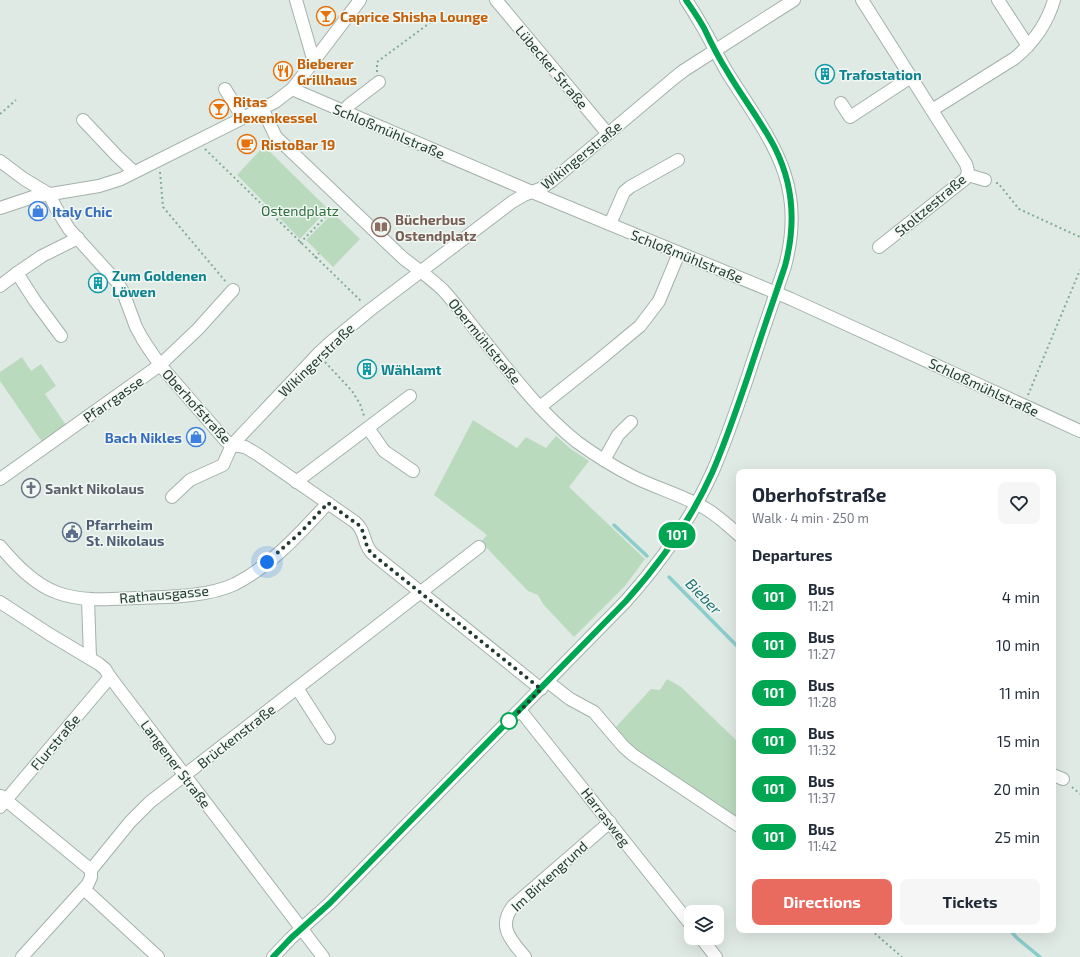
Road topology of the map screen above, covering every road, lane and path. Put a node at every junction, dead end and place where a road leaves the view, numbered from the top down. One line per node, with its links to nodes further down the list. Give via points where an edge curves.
1 (296, 0): 12 (street)
2 (360, 0): 12 (street)
3 (496, 0): 25 (street, Lübecker Straße)
4 (686, 0): 11 (street)
5 (794, 0): 11 (street, Wikingerstraße)
6 (862, 0): 13 (street, Stoltzestraße)
7 (998, 0): 10 (street)
8 (1054, 0): 10 (street, via 1044,24)
9 (431, 22): 14 (path, via 377,62 376,77)
10 (1028, 46): 20 (street, via 1015,58)
11 (715, 51): 25 (street, Wikingerstraße, via 683,71); 50 (street, via 775,148 788,185 792,210 791,239)
12 (314, 62): 16 (street)
13 (911, 78): 18 (street, via 850,117); 20 (street, Stoltzestraße)
14 (379, 82): 21 (street)
15 (225, 89): 23 (street)
16 (292, 89): 19 (street, via 280,99); 21 (street, Schloßmühlstraße)
17 (16, 100): 22 (path)
18 (841, 103)
19 (262, 108): 23 (street); 35 (street, Obermühlstraße, via 276,137)
20 (932, 110): 31 (street, Stoltzestraße, via 966,164)
21 (344, 111): 33 (street, Schloßmühlstraße)
22 (0, 114)
23 (242, 118): 26 (street)
24 (83, 120): 30 (street)
25 (608, 134): 33 (street, Wikingerstraße, via 553,180)
26 (196, 141): 29 (street); 40 (path)
27 (678, 160): 37 (street, via 626,190)
28 (0, 161): 34 (street)
29 (156, 161): 30 (street); 49 (path, via 160,169 163,207)
30 (134, 172): 34 (street, via 99,186)
31 (968, 175): 32 (street); 41 (street, Stoltzestraße)
32 (985, 180): 38 (path, via 998,183 1019,209)
33 (532, 192): 37 (street, Schloßmühlstraße); 45 (street, Wikingerstraße, via 512,202)
34 (49, 194): 36 (street, via 33,196); 39 (street, Oberhofstraße, via 62,219)
35 (342, 200): 40 (path); 45 (street, Obermühlstraße, via 403,258)
36 (0, 208)
37 (610, 224): 43 (street, Schloßmühlstraße)
38 (1080, 237)
39 (78, 238): 47 (street, via 42,256); 54 (street, Oberhofstraße, via 118,283 142,338)
40 (300, 243): 44 (path)
41 (879, 247)
42 (319, 253): 44 (path)
43 (679, 253): 50 (street, Schloßmühlstraße); 57 (street, via 659,301 640,326)
44 (315, 258): 51 (path)
45 (421, 270): 51 (street, Wikingerstraße); 57 (street, Obermühlstraße, via 450,298)
46 (1080, 270): 56 (path)
47 (17, 273): 48 (street); 52 (street)
48 (0, 286)
49 (233, 290): 54 (street, Pfarrgasse, via 198,329)
50 (776, 293): 56 (street, Schloßmühlstraße); 68 (street, via 728,435)
51 (370, 310): 53 (street, Wikingerstraße)
52 (61, 336)
53 (318, 354): 59 (path, via 352,391 360,404); 61 (street, Wikingerstraße)
54 (160, 365): 61 (street, Oberhofstraße); 64 (street, Pfarrgasse)
55 (410, 396): 59 (street)
56 (1024, 406): 60 (street, Schloßmühlstraße)
57 (540, 407): 62 (street, Obermühlstraße, via 566,432)
58 (631, 422): 62 (street, via 618,435)
59 (368, 428): 63 (street, via 384,451); 65 (street)
60 (1080, 431)
61 (232, 445): 65 (street, Oberhofstraße, via 250,450); 66 (street, via 224,465 190,480)
62 (604, 460): 68 (street, Obermühlstraße, via 633,477)
63 (413, 471)
64 (0, 479)
65 (296, 482): 67 (street, Oberhofstraße)
66 (172, 497)
67 (328, 503): 72 (street, Oberhofstraße, via 360,526 368,550); 73 (street, Rathausgasse, via 274,557 234,584 185,596)
68 (696, 504): 69 (street, Obermühlstraße); 77 (street, via 638,589)
69 (736, 532)
70 (0, 546): 73 (street, Rathausgasse, via 40,584 58,593)
71 (479, 547): 72 (street, Brückenstraße)
72 (421, 592): 77 (street, Oberhofstraße); 78 (street, Brückenstraße)
73 (88, 599): 75 (street)
74 (0, 602): 75 (street, Langener Straße)
75 (90, 658): 76 (street, Langener Straße)
76 (110, 677): 81 (street, Langener Straße); 82 (street, Flurstraße)
77 (544, 685): 79 (street); 84 (street, Oberhofstraße, via 594,712 633,755)
78 (297, 688): 80 (street); 81 (street, Brückenstraße)
79 (520, 710): 83 (street, Harrasweg); 88 (street)
80 (328, 738)
81 (184, 776): 85 (street, Brückenstraße, via 135,816); 88 (street, Langener Straße)
82 (2, 801): 85 (street)
83 (610, 822): 87 (street, Harrasweg); 95 (street, Im Birkengrund, via 510,910 505,928 510,939)
84 (736, 824)
85 (91, 870): 86 (street, Brückenstraße, via 90,880)
86 (84, 889): 91 (street); 92 (street)
87 (684, 916)
88 (302, 929): 93 (street); 94 (street, Langener Straße)
89 (874, 933): 97 (path)
90 (707, 945): 96 (street)
91 (22, 957)
92 (158, 957)
93 (273, 957)
94 (324, 957)
95 (525, 957)
96 (716, 957)
97 (902, 957)

